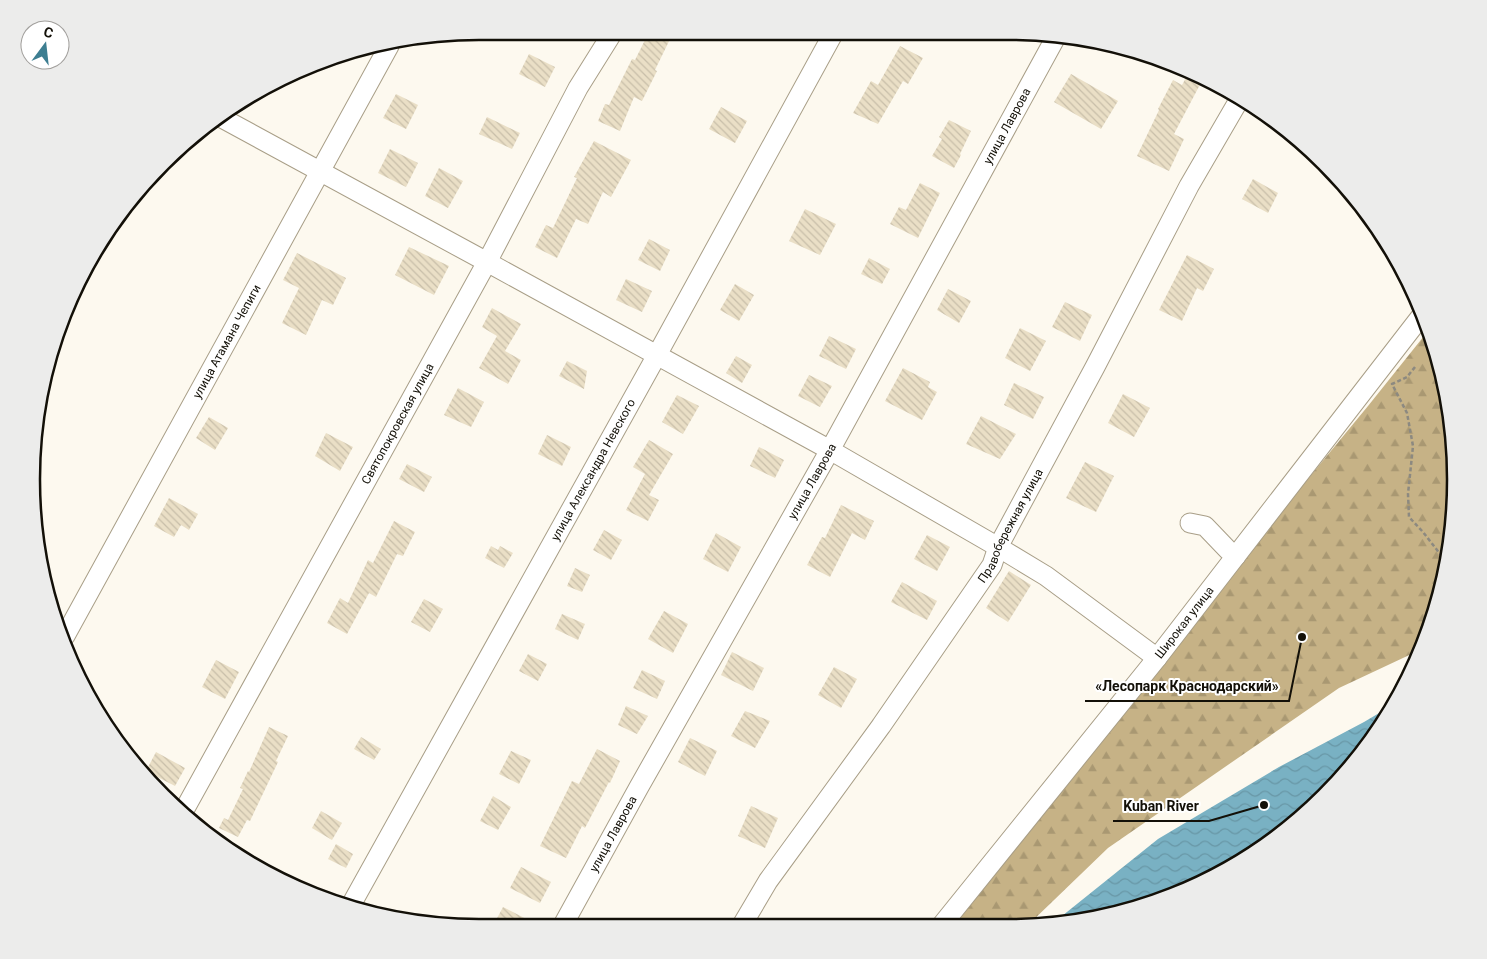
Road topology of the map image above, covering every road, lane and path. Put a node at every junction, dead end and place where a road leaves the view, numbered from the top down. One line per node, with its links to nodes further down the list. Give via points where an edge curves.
1 (608, 40): 8 (street, Святопокровская улица, via 578,88)
2 (830, 40): 10 (street, улица Александра Невского)
3 (1053, 43): 12 (street, улица Лаврова)
4 (387, 50): 7 (street, улица Атамана Чепиги)
5 (1236, 105): 14 (street, Правобережная улица, via 1189,186)
6 (226, 120): 7 (street)
7 (320, 172): 8 (street); 17 (street, улица Атамана Чепиги)
8 (487, 262): 10 (street); 19 (street, Святопокровская улица)
9 (1417, 320): 16 (street, Широкая улица)
10 (657, 355): 12 (street); 20 (street, улица Александра Невского)
11 (1416, 367): 15 (path, via 1407,377 1392,384 1407,413 1413,446 1409,517)
12 (830, 450): 14 (street); 21 (street, улица Лаврова)
13 (1190, 522): 16 (street, via 1204,526)
14 (998, 547): 18 (street, via 1046,576); 22 (street, Правобережная улица, via 992,565 881,726 768,881)
15 (1440, 555)
16 (1236, 556): 18 (street, Широкая улица)
17 (67, 632)
18 (1157, 658): 23 (street, Широкая улица)
19 (186, 806)
20 (354, 900)
21 (566, 919)
22 (746, 919)
23 (947, 919)

